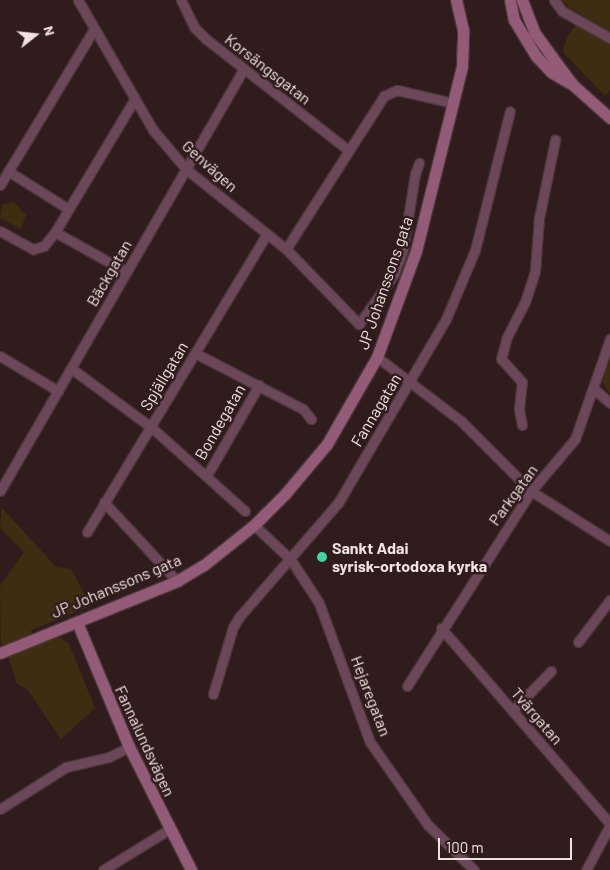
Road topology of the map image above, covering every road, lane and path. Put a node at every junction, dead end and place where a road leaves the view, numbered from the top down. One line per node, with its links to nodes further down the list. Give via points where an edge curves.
1 (78, 0): 7 (street, Genvägen)
2 (181, 0): 9 (street, Korsängsgatan, via 199,33)
3 (456, 0): 12 (street, JP Johanssons gata, via 462,18 463,54)
4 (510, 0): 10 (street, via 518,27 536,56 551,72)
5 (522, 0): 10 (street, via 534,32)
6 (554, 0): 8 (street, via 562,10)
7 (94, 29): 11 (street, Genvägen); 19 (street)
8 (610, 38)
9 (243, 70): 16 (street, Korsängsgatan); 18 (street, Bäckgatan)
10 (573, 85): 14 (street)
11 (134, 100): 18 (street, Genvägen, via 153,130); 21 (street)
12 (453, 103): 16 (street, via 409,92 390,92 378,103); 30 (street, JP Johanssons gata, via 416,250)
13 (510, 111): 32 (street, Fannagatan, via 475,250 446,319)
14 (610, 118)
15 (555, 140): 38 (street, via 539,218 535,271 501,359 522,382 519,409)
16 (348, 150): 25 (street)
17 (420, 163): 25 (street, Genvägen, via 414,174 403,249 397,266 360,324)
18 (186, 169): 24 (street, Genvägen); 26 (street, Bäckgatan)
19 (8, 171): 20 (street); 21 (street)
20 (0, 185)
21 (67, 208): 23 (street)
22 (0, 231): 23 (street, via 33,249 44,246)
23 (55, 232): 26 (street)
24 (267, 234): 25 (street, Genvägen); 28 (street, Spjällgatan)
25 (286, 249)
26 (127, 272): 31 (street, Bäckgatan)
27 (610, 339): 34 (street, Parkgatan)
28 (194, 353): 33 (street); 39 (street, Spjällgatan)
29 (0, 356): 35 (street)
30 (377, 357): 32 (street); 45 (street, JP Johanssons gata, via 327,444)
31 (72, 369): 35 (street, Bäckgatan); 39 (street)
32 (410, 382): 42 (street, via 461,421); 48 (street, Fannagatan, via 338,503)
33 (259, 385): 37 (street, via 303,409); 40 (street, Bondegatan)
34 (594, 388): 36 (street); 42 (street, Parkgatan, via 575,439)
35 (58, 391): 41 (street, Bäckgatan)
36 (610, 403)
37 (311, 418)
38 (522, 425)
39 (151, 427): 40 (street); 43 (street, Spjällgatan)
40 (207, 475): 44 (street)
41 (0, 491)
42 (530, 491): 47 (street); 52 (street, Parkgatan)
43 (104, 502): 46 (street, Spjällgatan); 49 (street)
44 (245, 511)
45 (254, 525): 48 (street, Hejaregatan); 49 (street, JP Johanssons gata, via 230,546)
46 (87, 532)
47 (610, 541)
48 (291, 560): 57 (street, Fannagatan, via 233,627); 65 (street, Hejaregatan, via 319,603 329,626 370,742 428,825)
49 (177, 580): 51 (street, JP Johanssons gata)
50 (610, 600): 53 (street)
51 (77, 622): 54 (street, JP Johanssons gata); 59 (street, Fannalundsvägen)
52 (441, 628): 56 (street, Parkgatan); 58 (street, Tvärgatan)
53 (578, 642)
54 (0, 653)
55 (551, 671): 58 (street)
56 (407, 686)
57 (213, 694)
58 (512, 711): 61 (street, Tvärgatan)
59 (129, 747): 60 (street, via 109,757 66,767); 62 (street, Fannalundsvägen)
60 (0, 809)
61 (610, 825): 66 (street)
62 (168, 830): 63 (street); 64 (street, Fannalundsvägen)
63 (103, 870)
64 (191, 870)
65 (474, 870)
66 (586, 870)

